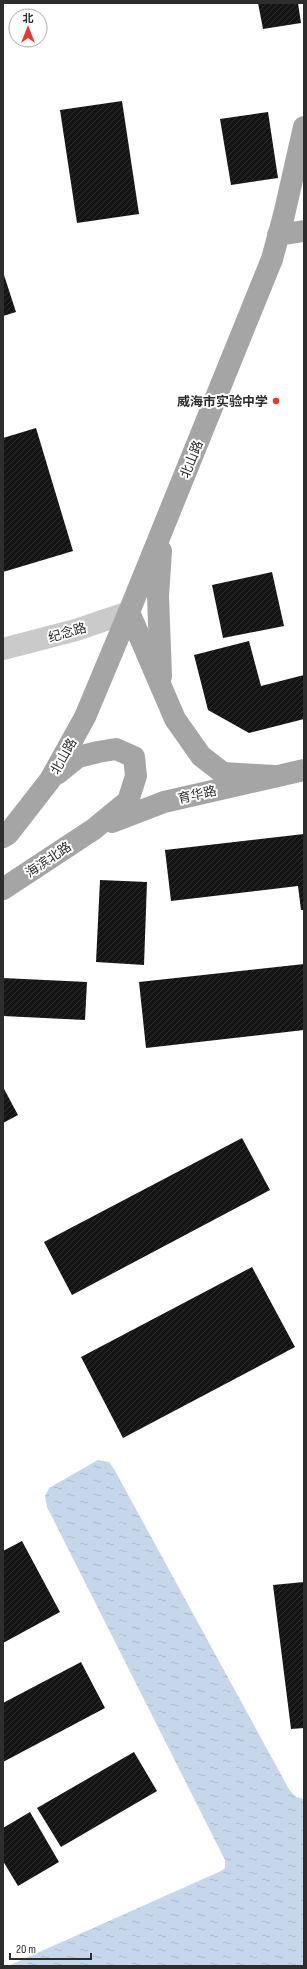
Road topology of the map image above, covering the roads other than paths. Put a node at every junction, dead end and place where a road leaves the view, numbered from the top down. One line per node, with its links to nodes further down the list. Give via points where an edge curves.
1 (304, 127): 3 (main road, 北山路)
2 (304, 231): 3 (main road)
3 (278, 235): 4 (main road, 北山路, via 269,266)
4 (163, 530): 5 (main road, 北山路); 7 (main road, via 158,596)
5 (130, 612): 6 (street, 纪念路, via 76,630); 7 (main road); 10 (main road, 北山路, via 85,717)
6 (3, 649)
7 (162, 693): 9 (main road, via 175,720 201,756 223,773)
8 (304, 770): 9 (main road, 育华路)
9 (274, 776): 11 (main road, 育华路, via 164,802)
10 (50, 780): 11 (main road, via 78,757 91,753 116,749 134,757 136,776 128,801); 12 (main road)
11 (94, 829): 13 (main road, 海滨北路)
12 (3, 837)
13 (3, 889)

